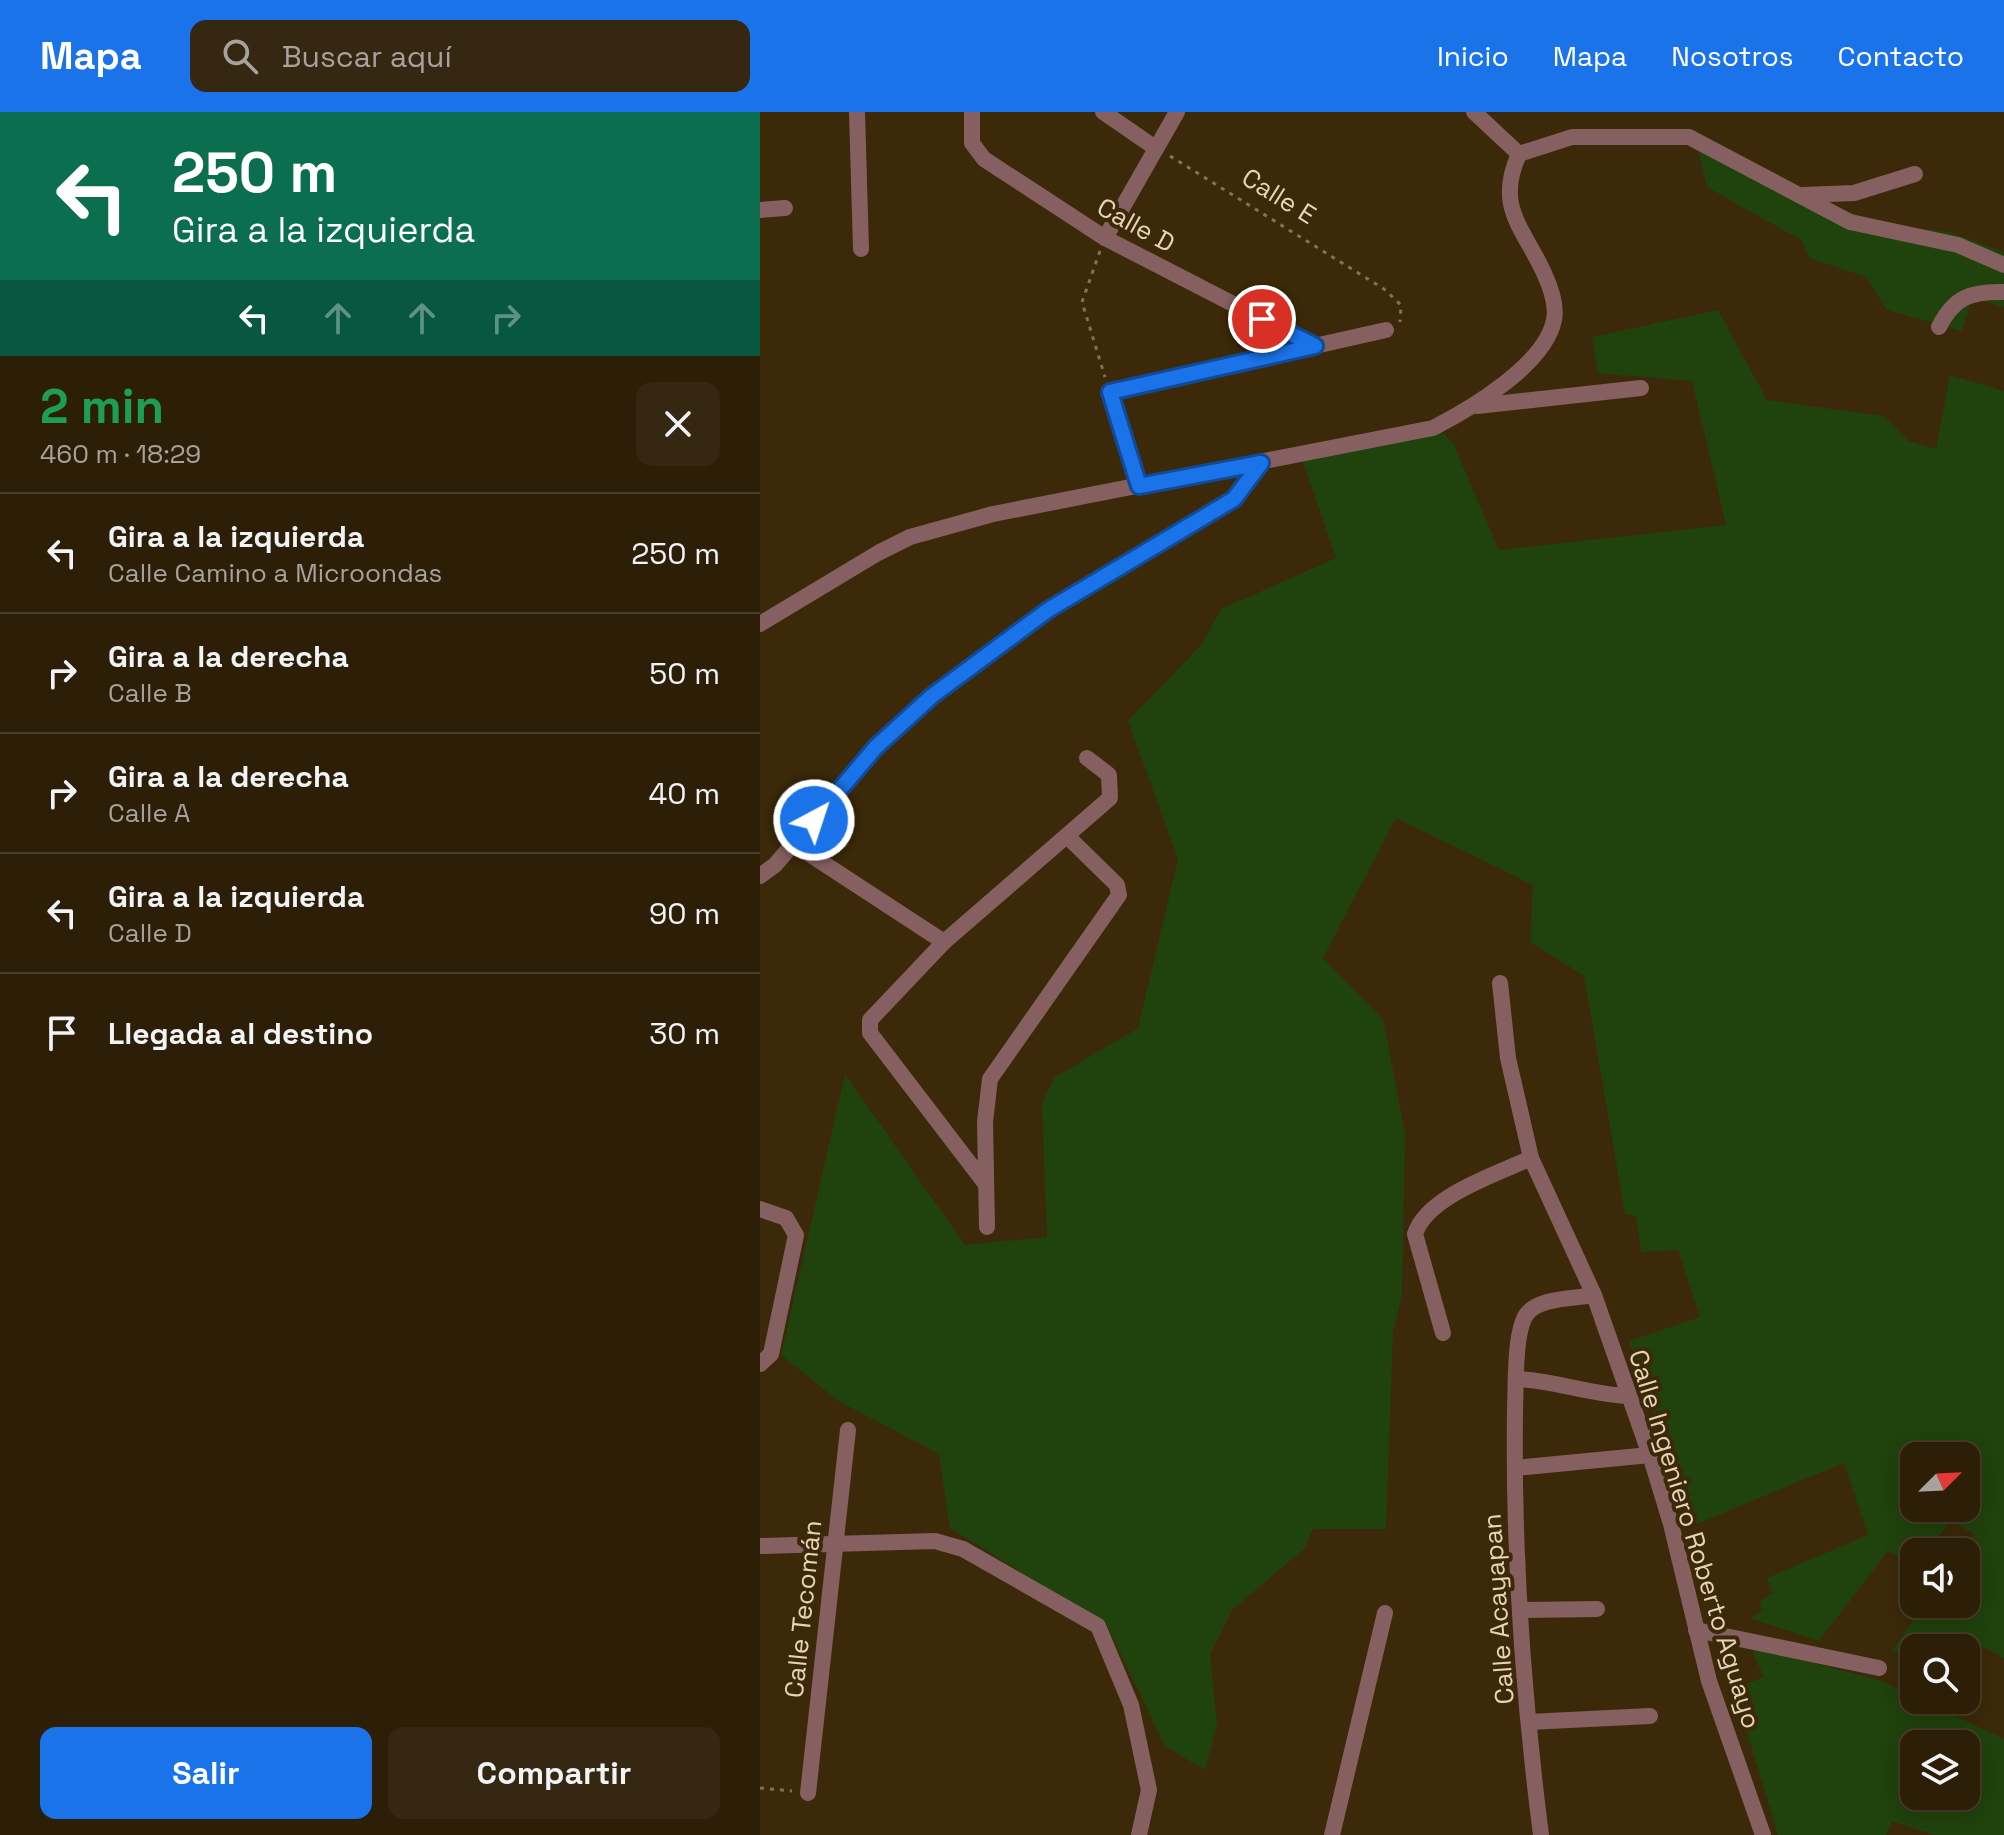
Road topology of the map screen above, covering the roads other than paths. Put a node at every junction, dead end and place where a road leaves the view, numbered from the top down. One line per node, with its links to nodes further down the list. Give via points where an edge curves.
1 (857, 112): 13 (street)
2 (972, 112): 12 (street, Calle D, via 972,143 984,159)
3 (1103, 112): 6 (street)
4 (1177, 112): 6 (street)
5 (1474, 112): 7 (street)
6 (1154, 147): 12 (street)
7 (1519, 154): 9 (street, via 1572,137 1689,137); 20 (street, via 1507,188 1510,204 1544,273 1555,318 1548,338 1531,358)
8 (1915, 174): 9 (street, via 1854,193)
9 (1793, 195): 14 (street, via 1850,222 1958,245)
10 (785, 208): 11 (street)
11 (760, 210)
12 (1105, 238): 18 (street, Calle D)
13 (861, 249)
14 (2002, 263)
15 (2004, 292): 16 (street, via 1966,295 1949,307)
16 (1939, 327)
17 (1386, 330): 18 (street)
18 (1315, 346): 22 (street, via 1110,392)
19 (1641, 388): 20 (street)
20 (1477, 406): 21 (street, via 1433,428)
21 (1261, 463): 22 (street); 26 (street, via 1234,499 1048,610 932,696 876,747)
22 (1139, 486): 23 (street, via 993,514 910,537)
23 (760, 624)
24 (1087, 758): 25 (street, via 1109,775 1110,798)
25 (1068, 837): 28 (street); 31 (street, via 1117,885 1119,895 990,1079)
26 (794, 844): 27 (street); 28 (street)
27 (760, 876)
28 (944, 942): 31 (street, via 870,1020 870,1033)
29 (1500, 983): 30 (street, Calle Ingeniero Roberto Aguayo, via 1508,1058)
30 (1531, 1158): 34 (street, Calle Ingeniero Roberto Aguayo); 35 (street, via 1459,1192 1419,1219 1415,1234)
31 (984, 1182): 33 (street)
32 (760, 1209): 36 (street, via 786,1218 796,1235 771,1354)
33 (987, 1227)
34 (1594, 1295): 37 (street, Calle Acayapan, via 1532,1309 1521,1329); 38 (street, Calle Ingeniero Roberto Aguayo)
35 (1443, 1333)
36 (763, 1363)
37 (1516, 1379): 38 (street); 41 (street, Calle Acayapan)
38 (1629, 1396): 40 (street, Calle Ingeniero Roberto Aguayo)
39 (848, 1430): 42 (street, Calle Tecomán)
40 (1650, 1455): 41 (street); 47 (street, Calle Ingeniero Roberto Aguayo)
41 (1515, 1468): 45 (street, Calle Acayapan)
42 (833, 1544): 43 (street); 51 (street, Calle Tecomán); 52 (street, via 935,1541 963,1549 1098,1626 1131,1705 1149,1790)
43 (760, 1546)
44 (1597, 1609): 45 (street)
45 (1520, 1610): 50 (street, Calle Acayapan)
46 (1385, 1613): 53 (street)
47 (1696, 1630): 48 (street); 55 (street, Calle Ingeniero Roberto Aguayo)
48 (1879, 1668)
49 (1650, 1716): 50 (street)
50 (1529, 1722): 54 (street, Calle Acayapan)
51 (808, 1793)
52 (1139, 1835)
53 (1332, 1835)
54 (1541, 1835)
55 (1763, 1835)

